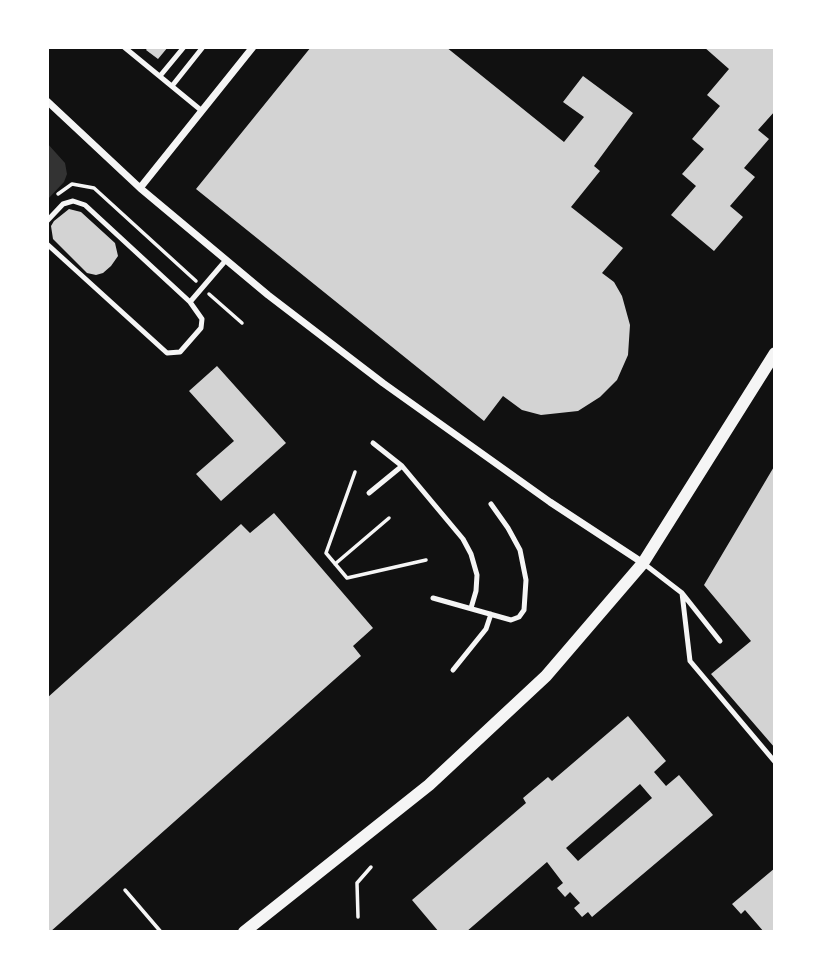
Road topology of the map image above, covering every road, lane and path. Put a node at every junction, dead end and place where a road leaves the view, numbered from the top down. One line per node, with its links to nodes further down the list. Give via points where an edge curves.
1 (124, 47): 5 (lane)
2 (184, 47): 5 (lane)
3 (203, 47): 6 (lane)
4 (253, 47): 8 (street)
5 (160, 76): 6 (lane)
6 (172, 86): 8 (lane)
7 (47, 101): 9 (street)
8 (202, 111): 9 (street)
9 (140, 188): 13 (street)
10 (55, 197): 14 (path, via 72,184 94,188)
11 (47, 221): 15 (lane, via 63,204 85,205)
12 (47, 244): 15 (lane, via 167,353 180,352 201,328 202,319)
13 (226, 260): 14 (lane); 25 (street, via 383,383)
14 (203, 287): 15 (lane); 16 (path)
15 (190, 302)
16 (242, 323)
17 (775, 354): 25 (street)
18 (373, 443): 19 (lane)
19 (402, 466): 21 (lane); 29 (lane, via 471,554 477,575)
20 (355, 472): 26 (path, via 326,553)
21 (369, 494)
22 (491, 504): 30 (lane, via 520,550 526,580 524,610 519,617 511,620)
23 (389, 518): 26 (path)
24 (426, 560): 26 (path, via 347,578)
25 (643, 563): 27 (lane); 38 (street, via 546,676 429,785)
26 (335, 564)
27 (682, 593): 31 (lane); 33 (lane, via 690,661)
28 (433, 598): 29 (lane)
29 (471, 608): 30 (lane)
30 (491, 614): 32 (lane, via 486,629)
31 (720, 641)
32 (453, 670)
33 (775, 762)
34 (371, 867): 36 (path, via 357,883)
35 (125, 890): 37 (path)
36 (358, 917)
37 (162, 932)
38 (244, 932)

